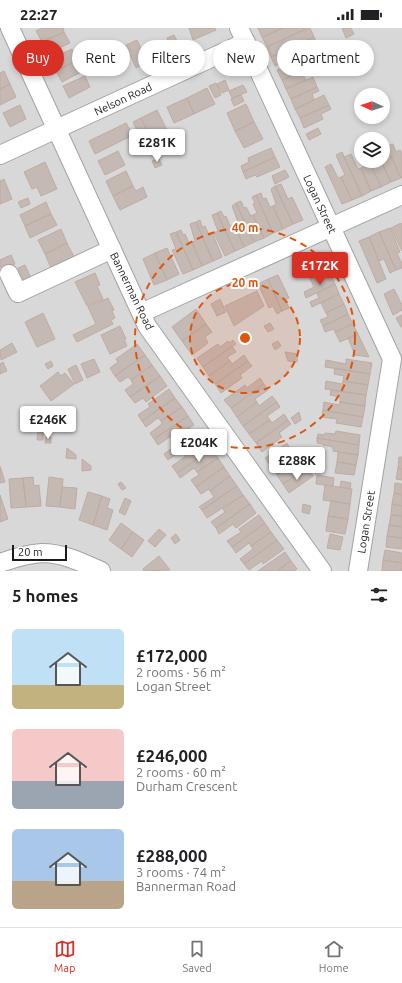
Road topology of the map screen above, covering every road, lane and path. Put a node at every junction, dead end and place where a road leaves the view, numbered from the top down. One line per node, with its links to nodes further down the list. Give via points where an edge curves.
1 (10, 28): 3 (street, Bannerman Road)
2 (242, 35): 3 (street, Nelson Road); 6 (street, Logan Street)
3 (57, 129): 4 (street, Nelson Road); 7 (street, Bannerman Road)
4 (0, 155)
5 (402, 195): 6 (street)
6 (331, 227): 9 (street); 13 (street, Logan Street, via 392,359)
7 (112, 249): 8 (street, via 18,292); 9 (street, Bannerman Road)
8 (9, 274)
9 (141, 313): 12 (street, Bannerman Road, via 147,326)
10 (0, 563): 11 (street, via 21,556 43,553 66,556)
11 (101, 571)
12 (322, 571)
13 (358, 571)

